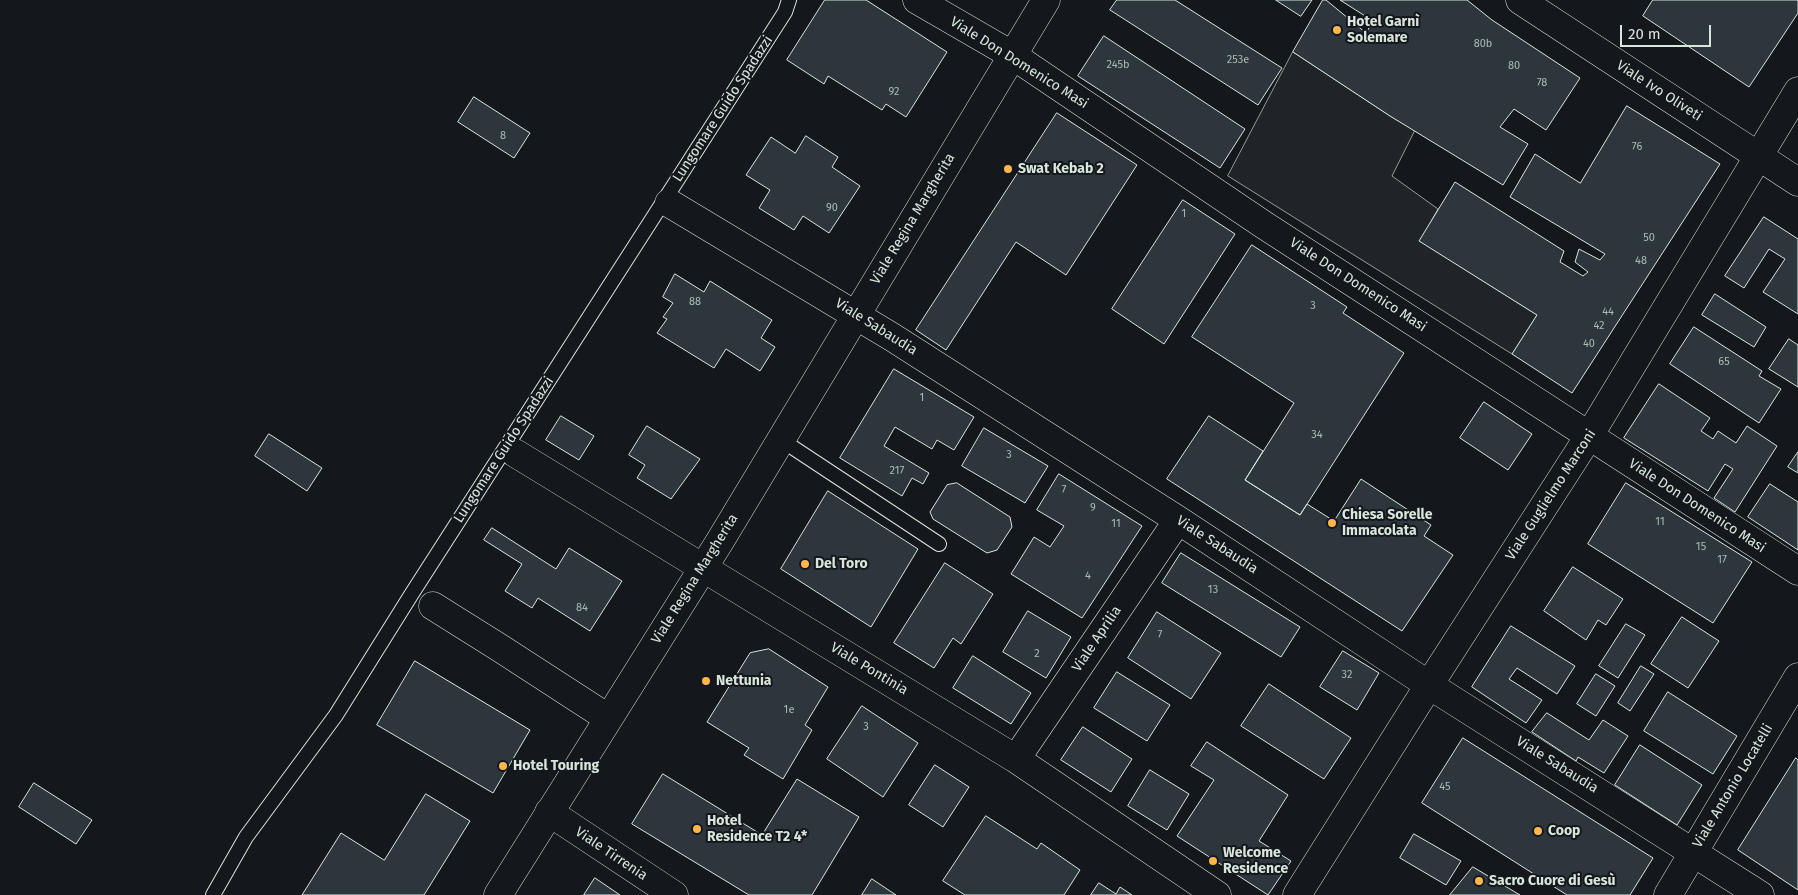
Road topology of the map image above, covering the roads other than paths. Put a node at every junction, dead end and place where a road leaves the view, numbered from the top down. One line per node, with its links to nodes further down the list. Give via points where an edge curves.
1 (789, 0): 25 (lane, Lungomare Guido Spadazzi, via 785,12 336,716 246,837)
2 (917, 0): 5 (street, Viale Don Domenico Masi)
3 (1046, 0): 5 (street, Viale Regina Margherita)
4 (1520, 0): 7 (street, Viale Ivo Oliveti)
5 (1012, 55): 10 (street, Viale Regina Margherita); 11 (street, Viale Don Domenico Masi, via 1264,225)
6 (1798, 90): 7 (street, Viale Guglielmo Marconi)
7 (1759, 157): 8 (street, Viale Ivo Oliveti); 11 (street, Viale Guglielmo Marconi)
8 (1798, 182)
9 (669, 203): 10 (street, Viale Sabaudia)
10 (855, 314): 12 (street, Viale Regina Margherita); 14 (street, Viale Sabaudia)
11 (1590, 436): 17 (street, Viale Don Domenico Masi); 20 (street, Viale Guglielmo Marconi)
12 (780, 439): 15 (lane); 16 (street, Viale Regina Margherita)
13 (516, 453): 16 (street, Viale Pontinia)
14 (1178, 520): 20 (street, Viale Sabaudia); 22 (street, Viale Aprilia)
15 (940, 544)
16 (703, 568): 21 (street, Viale Regina Margherita); 22 (street, Viale Pontinia)
17 (1798, 572)
18 (432, 606): 21 (street)
19 (1798, 677): 24 (street, Viale Antonio Locatelli)
20 (1429, 685): 24 (street, Viale Sabaudia); 29 (street, Viale Guglielmo Marconi)
21 (608, 718): 23 (street, Viale Regina Margherita)
22 (1016, 759): 28 (street, Viale Pontinia)
23 (549, 812): 26 (street, Viale Regina Margherita); 27 (street, Viale Tirrenia)
24 (1694, 852): 30 (street, Viale Antonio Locatelli); 31 (street, Viale Sabaudia)
25 (213, 895)
26 (498, 895)
27 (674, 895)
28 (1216, 895)
29 (1297, 895)
30 (1668, 895)
31 (1760, 895)

